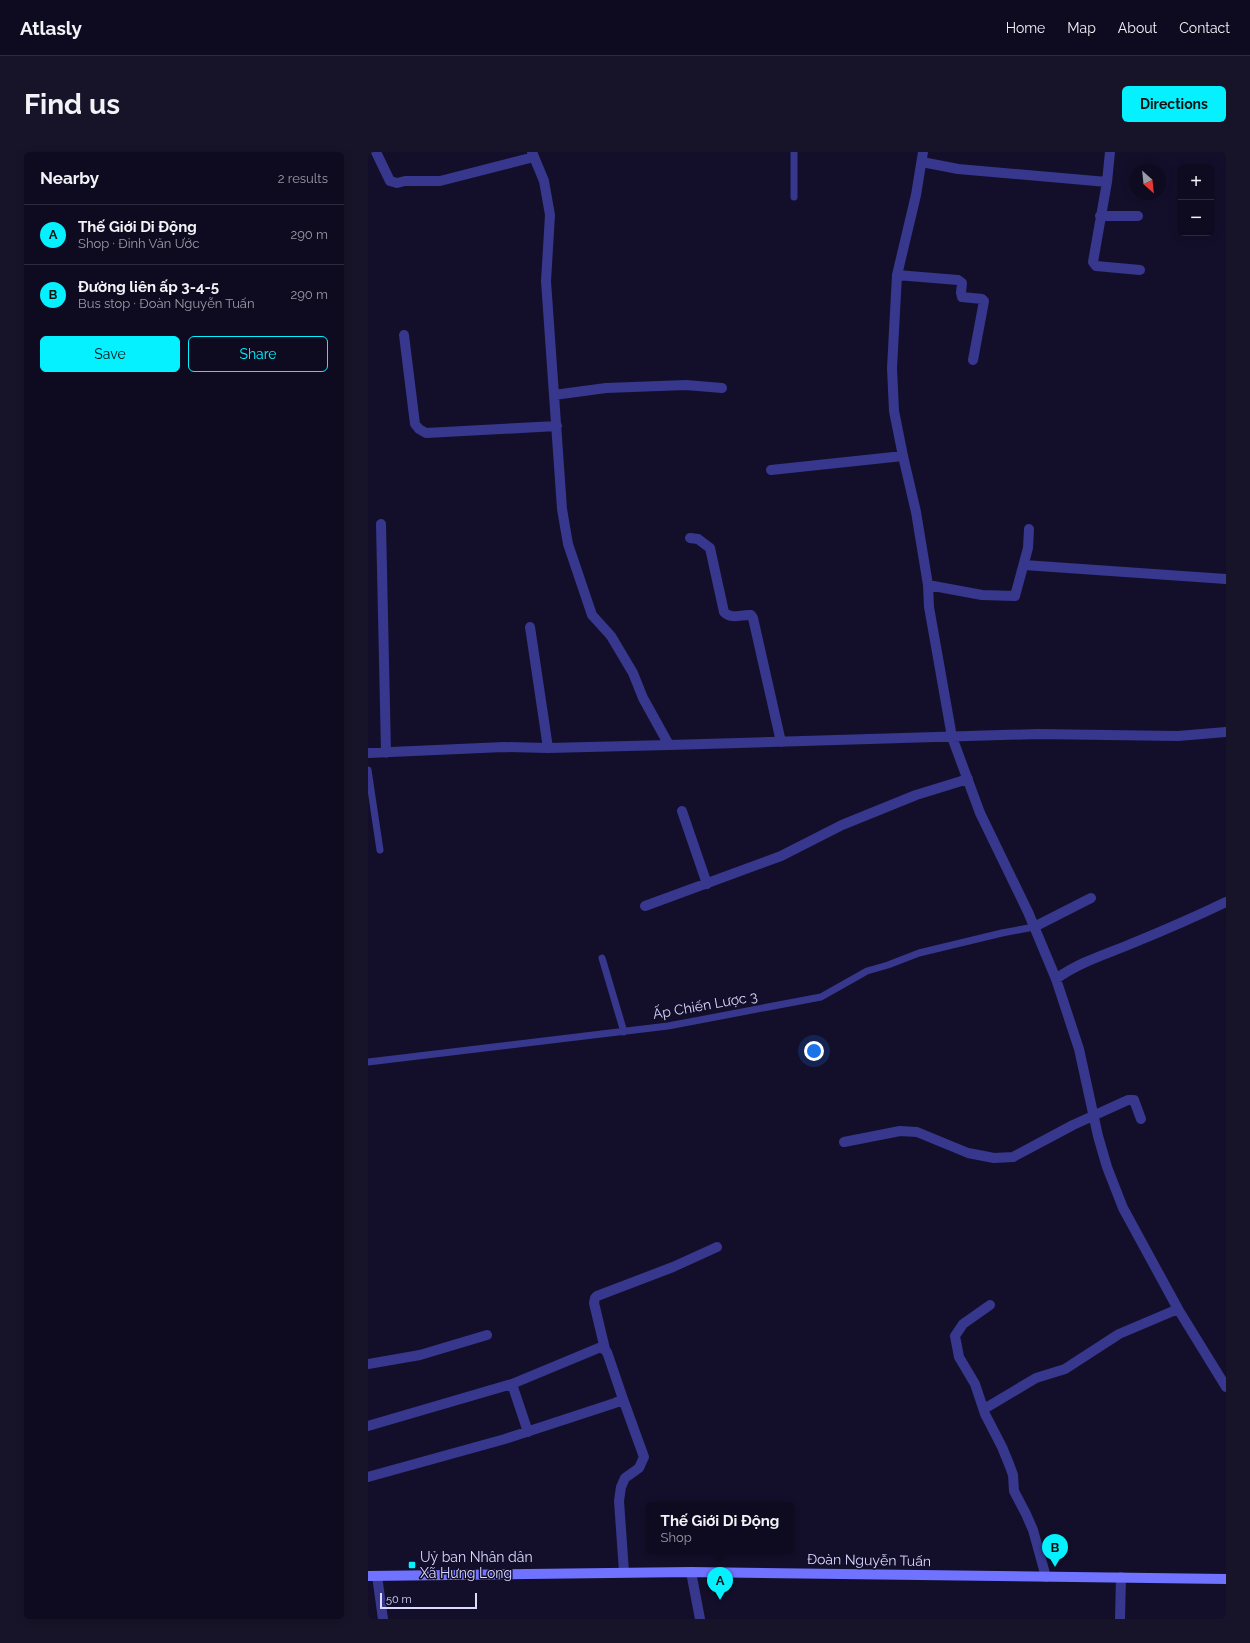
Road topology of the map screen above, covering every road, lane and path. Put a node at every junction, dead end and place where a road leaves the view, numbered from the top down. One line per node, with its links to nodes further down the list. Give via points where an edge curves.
1 (376, 152): 4 (street, via 390,181 397,184 405,181 440,181)
2 (794, 152): 7 (lane)
3 (1110, 152): 6 (street)
4 (533, 155): 15 (street, via 544,181 550,215 546,280)
5 (923, 157): 6 (street, via 958,169); 11 (street)
6 (1107, 182): 8 (street)
7 (794, 197)
8 (1100, 216): 9 (street); 10 (street, via 1093,262 1096,266)
9 (1138, 216)
10 (1140, 270)
11 (897, 276): 13 (street, via 958,280 962,283 962,297 984,301); 17 (street, via 892,368 894,411)
12 (404, 335): 16 (street, via 415,424 419,429 426,433)
13 (973, 360)
14 (722, 388): 15 (street, via 686,385)
15 (554, 395): 16 (street)
16 (557, 426): 29 (street, via 562,509 568,544 585,597 592,615 611,636 633,673 643,698)
17 (903, 456): 18 (street); 24 (street, via 916,512)
18 (771, 470)
19 (381, 524): 32 (street)
20 (1030, 529): 22 (street)
21 (690, 538): 28 (street, via 698,539 710,548 724,612 732,617 745,614 753,618)
22 (1024, 565): 23 (street); 24 (street, via 1016,594 1011,597 982,595)
23 (1226, 579)
24 (928, 585): 27 (street, via 929,607)
25 (530, 627): 30 (street)
26 (1226, 732): 27 (street, via 1178,736 1038,734)
27 (952, 737): 28 (street); 34 (street)
28 (781, 742): 29 (street)
29 (669, 745): 30 (street)
30 (548, 748): 32 (street)
31 (368, 753): 32 (street)
32 (386, 753)
33 (368, 770): 36 (lane)
34 (968, 779): 37 (street, via 916,795 842,825 781,856); 41 (street, via 980,813)
35 (682, 811): 37 (street)
36 (380, 850)
37 (707, 884): 40 (street)
38 (1091, 898): 41 (street)
39 (1226, 902): 43 (street, via 1097,957)
40 (645, 906)
41 (1034, 927): 43 (street); 44 (lane, Ấp Chiến Lược 3, via 919,953 867,971 821,997 668,1026)
42 (602, 958): 44 (lane)
43 (1056, 979): 46 (street, via 1079,1050)
44 (623, 1028): 45 (lane, Ấp Chiến Lược 3)
45 (368, 1062)
46 (1094, 1117): 47 (street, via 1128,1100 1134,1100); 48 (street, via 1073,1125 1012,1157 994,1158 968,1153 916,1132 900,1131); 51 (street, via 1107,1167 1124,1208)
47 (1142, 1119)
48 (844, 1142)
49 (718, 1247): 53 (street, via 594,1298)
50 (990, 1305): 58 (street, via 963,1324 955,1336 958,1357 975,1384)
51 (1178, 1309): 56 (street); 58 (street, via 1119,1334 1065,1369 1036,1378)
52 (487, 1335): 54 (street, via 420,1355)
53 (605, 1349): 55 (street, via 601,1348); 57 (street)
54 (368, 1364)
55 (512, 1384): 59 (street); 60 (street)
56 (1226, 1387)
57 (623, 1399): 60 (street); 62 (street, via 644,1457 639,1468 626,1478 621,1487 619,1501)
58 (984, 1409): 65 (street, via 1009,1464 1014,1491 1033,1530)
59 (368, 1426)
60 (528, 1432): 61 (street)
61 (368, 1477)
62 (624, 1572): 63 (main road, Đoàn Nguyễn Tuấn); 64 (main road, Đoàn Nguyễn Tuấn)
63 (691, 1572): 65 (main road, Đoàn Nguyễn Tuấn); 69 (street)
64 (373, 1576): 68 (street)
65 (1046, 1577): 66 (main road, Đoàn Nguyễn Tuấn)
66 (1121, 1578): 67 (main road, Đoàn Nguyễn Tuấn); 70 (street)
67 (1226, 1579)
68 (383, 1619)
69 (700, 1619)
70 (1120, 1619)

